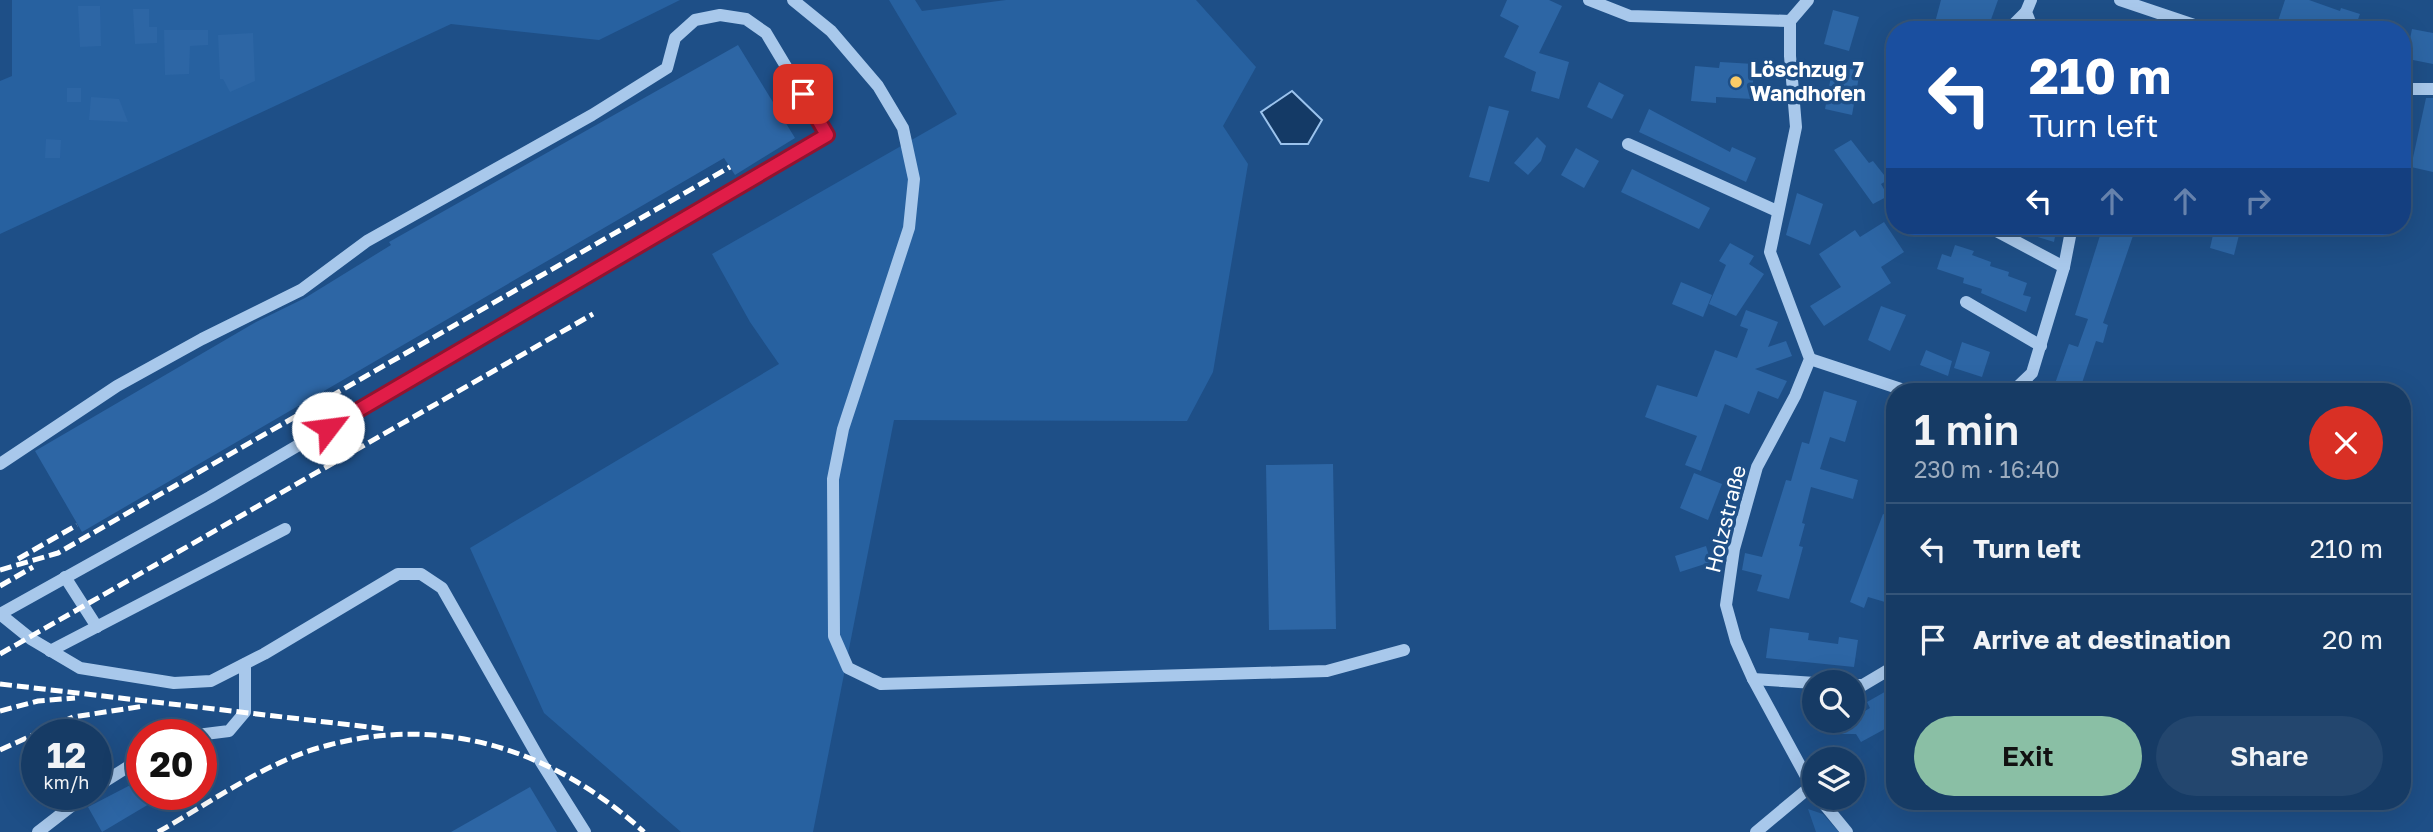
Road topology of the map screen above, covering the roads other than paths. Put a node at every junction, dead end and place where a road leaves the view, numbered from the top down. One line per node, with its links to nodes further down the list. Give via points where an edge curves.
1 (793, 0): 25 (street, via 831,31 878,86 903,128 914,178 909,228 843,429 833,479 834,636 848,668 881,684 1327,671)
2 (1589, 0): 6 (street, via 1630,16)
3 (1808, 0): 6 (street)
4 (2120, 0): 8 (street)
5 (2029, 6): 7 (street)
6 (1790, 21): 12 (street, via 1796,127)
7 (2016, 21)
8 (2182, 21)
9 (2411, 89): 10 (street)
10 (2433, 89)
11 (1629, 144): 12 (street)
12 (1777, 211): 18 (street, via 1770,251)
13 (2004, 235): 15 (street)
14 (2070, 235): 15 (street)
15 (2064, 267): 17 (street)
16 (1966, 302): 17 (street)
17 (2041, 346): 19 (street, via 2032,373)
18 (1810, 359): 20 (street); 29 (street, Holzstraße, via 1756,467 1734,548 1726,605)
19 (2021, 383)
20 (1886, 384)
21 (0, 464): 23 (street, via 117,386 301,290 367,241 581,122 667,68 675,38 695,19 720,15 746,19 766,33 827,135)
22 (285, 529): 24 (street)
23 (65, 578): 24 (street); 26 (street, via 0,614)
24 (97, 627): 26 (street)
25 (1404, 650)
26 (50, 651): 27 (street, via 80,668 174,683 211,681)
27 (244, 664): 32 (street, via 245,712 229,731); 38 (street, via 397,574 421,574 442,588)
28 (1886, 671): 31 (street)
29 (1753, 679): 30 (street); 33 (street, Holzstraße)
30 (1802, 681)
31 (1865, 684)
32 (217, 732)
33 (1802, 771)
34 (1802, 798): 39 (street)
35 (66, 810): 37 (street)
36 (1829, 810): 40 (street)
37 (38, 832)
38 (585, 832)
39 (1756, 832)
40 (1847, 832)

